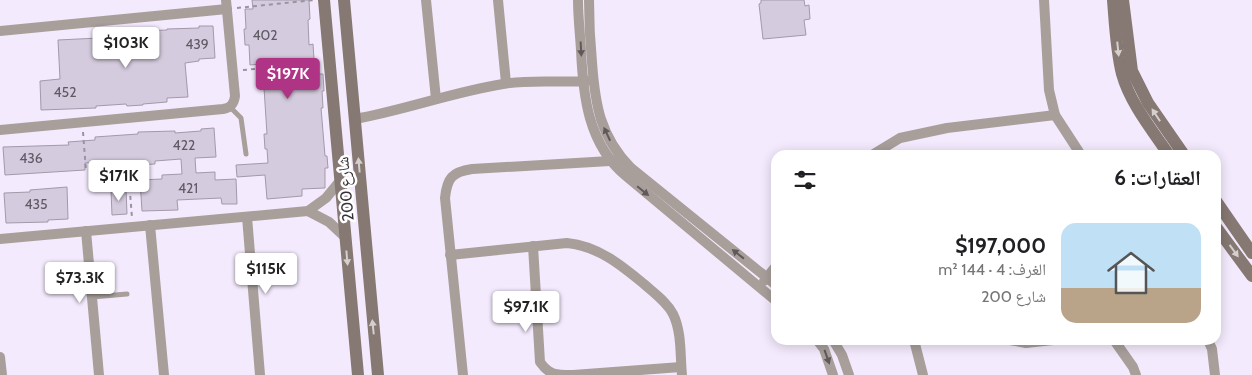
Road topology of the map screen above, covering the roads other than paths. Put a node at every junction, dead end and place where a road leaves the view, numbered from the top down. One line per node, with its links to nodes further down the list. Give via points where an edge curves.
1 (324, 0): 12 (street, شارع 200)
2 (344, 0): 11 (street, شارع 200)
3 (426, 0): 17 (street)
4 (498, 0): 16 (street)
5 (578, 0): 15 (street, one-way to 15)
6 (588, 0): 14 (street)
7 (1044, 0): 19 (street, via 1049,90)
8 (1114, 0): 24 (street, one-way to 24, via 1123,76 1132,98)
9 (1123, 0): 25 (street, one-way to 9, via 1148,103 1132,71)
10 (226, 4): 13 (street); 18 (street, via 235,96)
11 (345, 15): 12 (street); 20 (street, شارع 200)
12 (326, 17): 29 (street, شارع 200)
13 (0, 31)
14 (593, 80): 15 (street); 27 (street, one-way to 14, via 601,121)
15 (582, 81): 16 (street); 28 (street, via 594,132)
16 (506, 83): 17 (street)
17 (436, 99): 20 (street)
18 (230, 107): 21 (street); 26 (lane, via 241,118)
19 (1055, 115): 22 (street, via 947,128 900,138); 23 (street)
20 (355, 119): 51 (street, شارع 200, one-way to 20)
21 (0, 130)
22 (880, 150)
23 (1078, 150)
24 (1166, 150)
25 (1181, 150)
26 (246, 154)
27 (621, 159): 28 (street); 45 (street, one-way to 27)
28 (610, 161): 42 (street, via 472,169 455,174 445,198); 47 (street, one-way to 47)
29 (340, 181): 31 (street, via 326,198); 38 (street, شارع 200)
30 (1221, 208): 33 (street)
31 (308, 211): 32 (street); 38 (street, via 329,222)
32 (247, 217): 34 (street); 63 (street)
33 (1230, 221): 35 (street); 41 (street)
34 (150, 225): 36 (street); 62 (street)
35 (1221, 226)
36 (86, 231): 39 (street); 50 (street)
37 (1221, 233): 44 (street, one-way to 44)
38 (345, 238): 52 (street, شارع 200, one-way to 52)
39 (0, 239)
40 (533, 246): 42 (street); 59 (street, via 579,244 620,264 659,297 674,315 680,340); 67 (street, via 540,362 546,371)
41 (1252, 253)
42 (450, 255): 66 (street)
43 (771, 272): 45 (street)
44 (1252, 276)
45 (767, 277): 46 (street); 47 (street)
46 (771, 281)
47 (760, 286): 49 (street)
48 (127, 294): 50 (lane)
49 (771, 296)
50 (92, 297): 61 (street)
51 (370, 298): 52 (street); 65 (street, شارع 200, one-way to 51)
52 (351, 300): 64 (street, شارع 200)
53 (821, 345): 68 (street, one-way to 68)
54 (837, 345): 69 (street)
55 (915, 345): 70 (street)
56 (1118, 345): 71 (street)
57 (1210, 345): 72 (street)
58 (0, 357): 60 (street)
59 (681, 371): 67 (street)
60 (2, 375)
61 (99, 375)
62 (164, 375)
63 (260, 375)
64 (358, 375)
65 (378, 375)
66 (463, 375)
67 (572, 375)
68 (833, 375)
69 (849, 375)
70 (923, 375)
71 (1136, 375)
72 (1215, 375)

